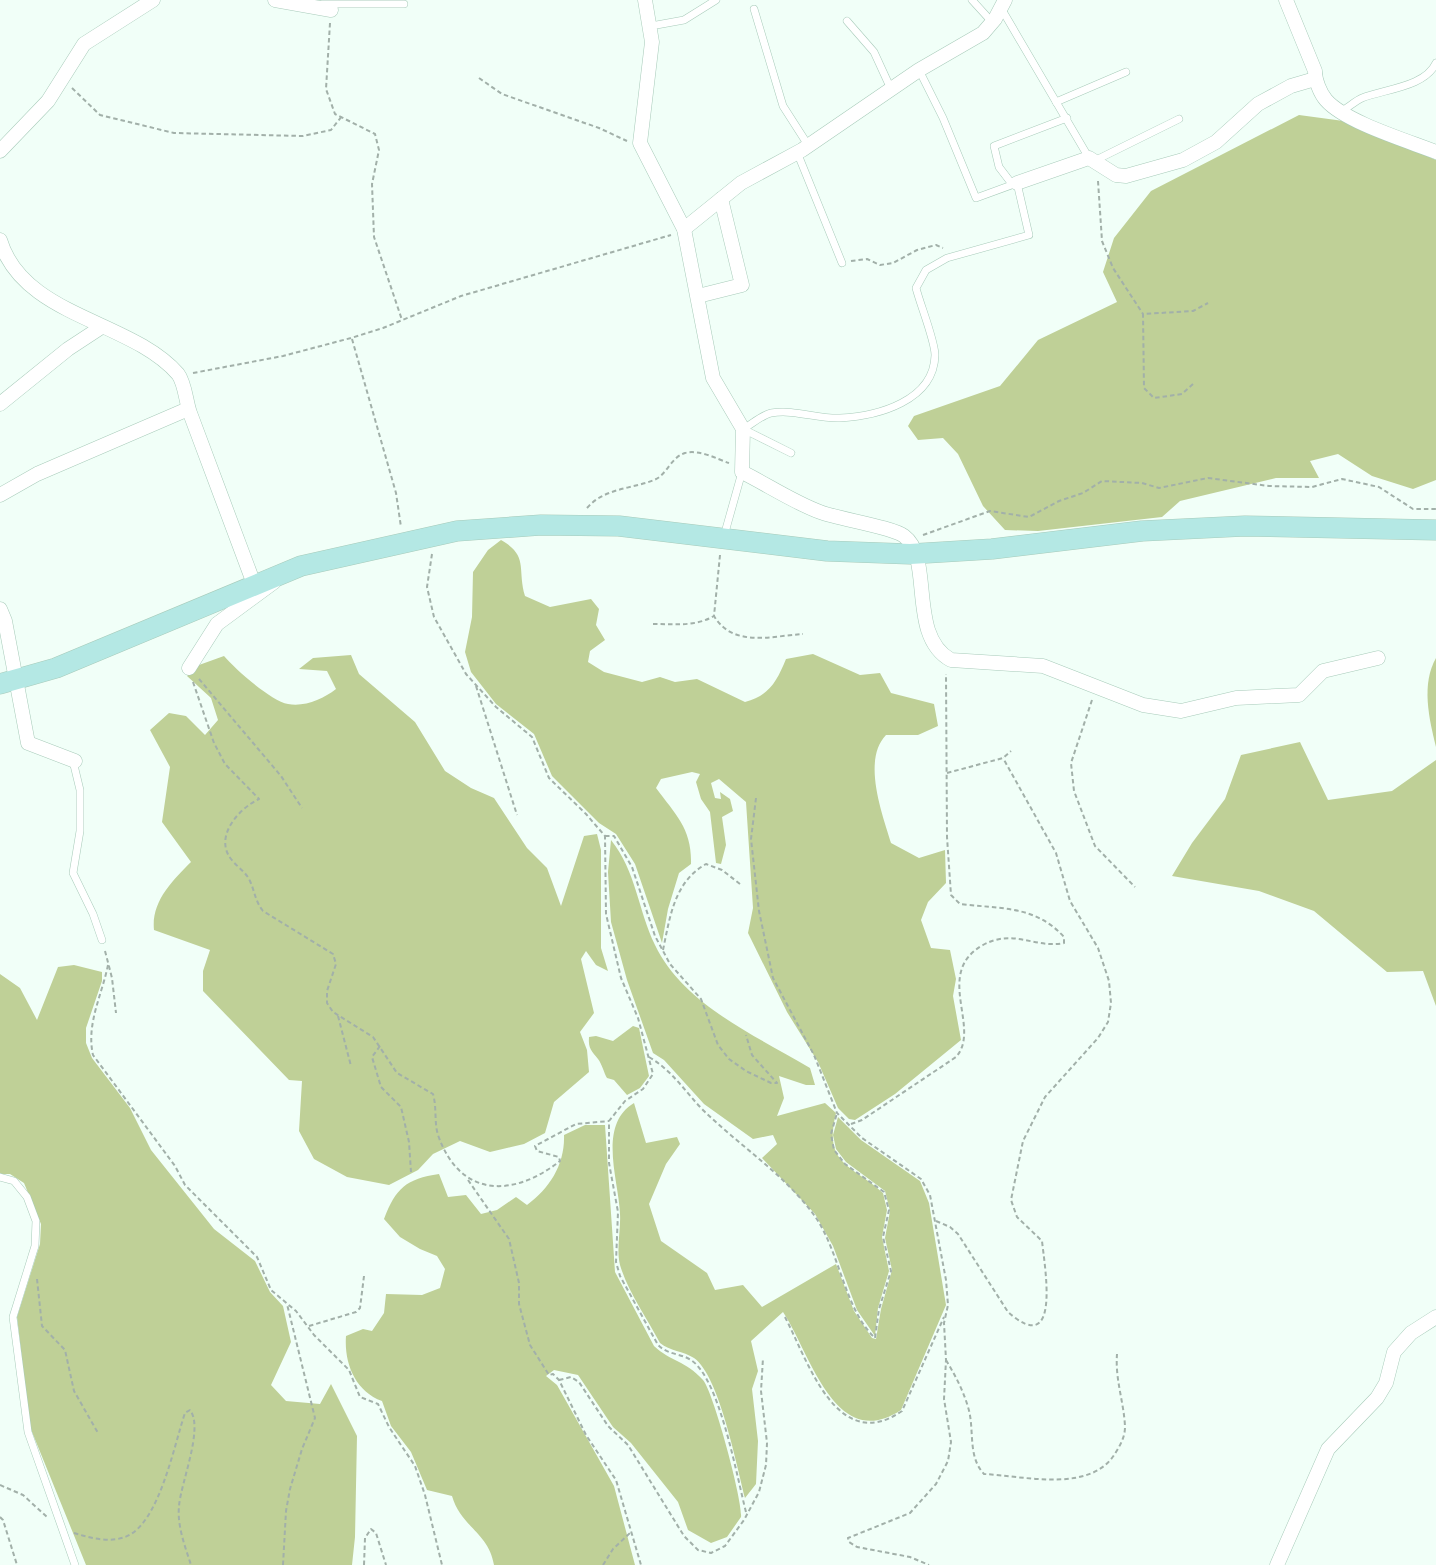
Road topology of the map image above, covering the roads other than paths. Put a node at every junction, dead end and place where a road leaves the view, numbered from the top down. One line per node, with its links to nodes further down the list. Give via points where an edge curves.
1 (153, 0): 25 (street, via 84,44 48,101)
2 (275, 0): 9 (street)
3 (645, 0): 14 (street)
4 (716, 0): 14 (lane, via 684,20)
5 (972, 0): 13 (lane)
6 (1286, 0): 18 (street)
7 (404, 4): 9 (lane, via 331,2)
8 (1003, 4): 13 (street); 20 (lane)
9 (316, 6): 11 (street)
10 (754, 9): 24 (lane, via 783,106)
11 (331, 10)
12 (848, 21): 19 (lane, via 874,52)
13 (992, 22): 16 (street, via 983,33)
14 (651, 26): 30 (street, via 640,143)
15 (1436, 63): 21 (lane, via 1432,72 1422,78 1359,99)
16 (919, 70): 19 (street); 28 (lane, via 976,198)
17 (1126, 72): 20 (lane)
18 (1316, 79): 21 (street, via 1327,101); 27 (street, via 1291,86 1258,104 1216,142 1183,160 1126,176 1116,175)
19 (891, 89): 24 (street)
20 (1056, 102): 22 (lane)
21 (1342, 111): 26 (street)
22 (1067, 118): 27 (lane); 28 (lane, via 994,146 999,167)
23 (1179, 119): 27 (lane)
24 (803, 149): 29 (street, via 741,183); 33 (lane)
25 (0, 151)
26 (1436, 152)
27 (1093, 161): 28 (street)
28 (1015, 183): 38 (lane, via 1029,235 949,258 926,270 916,288 935,354 928,380 909,401 876,413 839,418 790,412 769,414)
29 (722, 199): 30 (street); 34 (street, via 742,285)
30 (684, 230): 34 (street)
31 (0, 240): 32 (street)
32 (3, 260): 35 (street, via 28,285)
33 (842, 263)
34 (698, 296): 38 (street, via 713,378)
35 (100, 328): 36 (street); 37 (street, via 139,344 179,375)
36 (0, 404)
37 (188, 409): 41 (street, via 37,474); 46 (street)
38 (743, 429): 39 (lane); 40 (street)
39 (791, 453)
40 (742, 470): 43 (lane); 44 (street, via 820,512 904,535)
41 (0, 495)
42 (1436, 530): 44 (street, via 1245,526 1142,531 992,549)
43 (723, 540): 44 (street, via 828,551); 45 (street, via 619,526 541,525 457,531)
44 (913, 548): 48 (street, via 921,604 934,641 949,659 1043,666 1143,705 1181,711 1236,698 1299,695 1323,671)
45 (287, 572): 46 (street); 49 (street, via 217,624)
46 (254, 584): 50 (street, via 56,668)
47 (0, 609): 50 (street, via 5,621)
48 (1378, 658)
49 (189, 668)
50 (8, 682): 51 (street, via 28,743)
51 (74, 760): 52 (lane, via 80,790 80,831 73,873)
52 (102, 940)
53 (0, 1178): 55 (lane, via 14,1181 27,1197 36,1221 33,1253 13,1317 28,1432)
54 (1436, 1317): 56 (street, via 1411,1333 1394,1352 1386,1383 1377,1398 1328,1449)
55 (75, 1565)
56 (1277, 1565)

